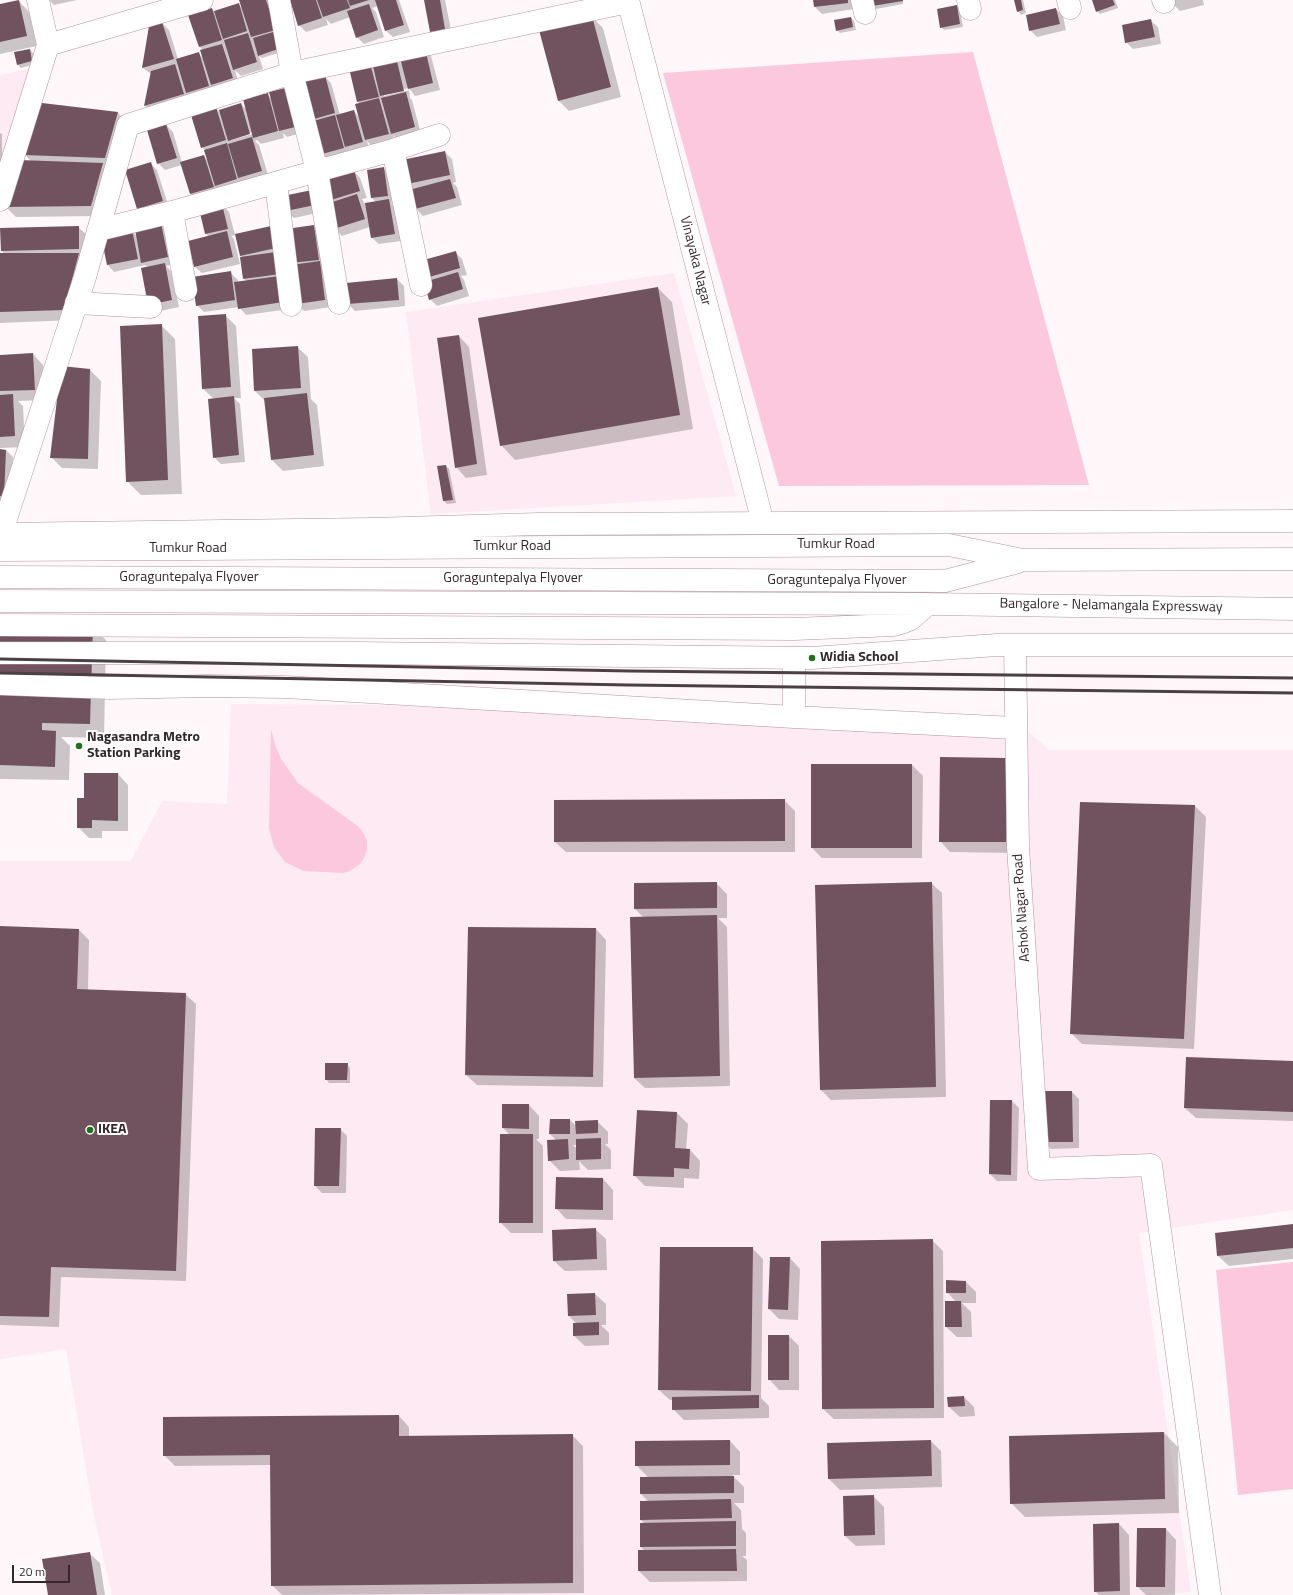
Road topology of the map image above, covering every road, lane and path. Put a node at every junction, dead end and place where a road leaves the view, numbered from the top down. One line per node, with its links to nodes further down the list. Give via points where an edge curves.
1 (38, 0): 6 (main road)
2 (202, 0): 5 (main road)
3 (279, 0): 7 (main road)
4 (628, 1): 7 (main road); 22 (main road, Vinayaka Nagar)
5 (134, 9): 6 (main road)
6 (48, 45): 12 (main road)
7 (292, 73): 10 (main road); 14 (main road, via 128,125)
8 (439, 135): 9 (main road)
9 (393, 150): 10 (main road); 15 (main road)
10 (316, 171): 11 (main road); 18 (main road)
11 (276, 183): 13 (main road); 19 (main road)
12 (0, 200)
13 (172, 212): 14 (main road); 16 (main road)
14 (98, 230): 17 (main road)
15 (421, 285)
16 (186, 290)
17 (76, 303): 20 (main road); 23 (main road)
18 (339, 303)
19 (291, 305)
20 (151, 307)
21 (1293, 521): 22 (main road)
22 (763, 523): 23 (main road, via 538,524)
23 (0, 540): 25 (main road, Tumkur Road, via 949,545)
24 (1293, 559): 25 (main road)
25 (1023, 560): 26 (main road, Goraguntepalya Flyover, via 945,581)
26 (0, 577)
27 (0, 601): 28 (main road, Goraguntepalya Flyover)
28 (928, 604): 29 (main road, Bangalore - Nelamangala Expressway); 30 (main road, via 911,619 894,625 794,629)
29 (1293, 609)
30 (0, 625)
31 (1015, 645): 32 (main road); 34 (main road); 37 (main road, Ashok Nagar Road)
32 (1293, 645)
33 (0, 653): 34 (main road, via 354,653)
34 (794, 658): 36 (main road)
35 (0, 684): 36 (main road, via 110,688 285,687)
36 (794, 717): 37 (main road)
37 (1016, 728): 38 (main road, Ashok Nagar Road, via 1018,847 1039,1170 1150,1165)
38 (1210, 1595)

